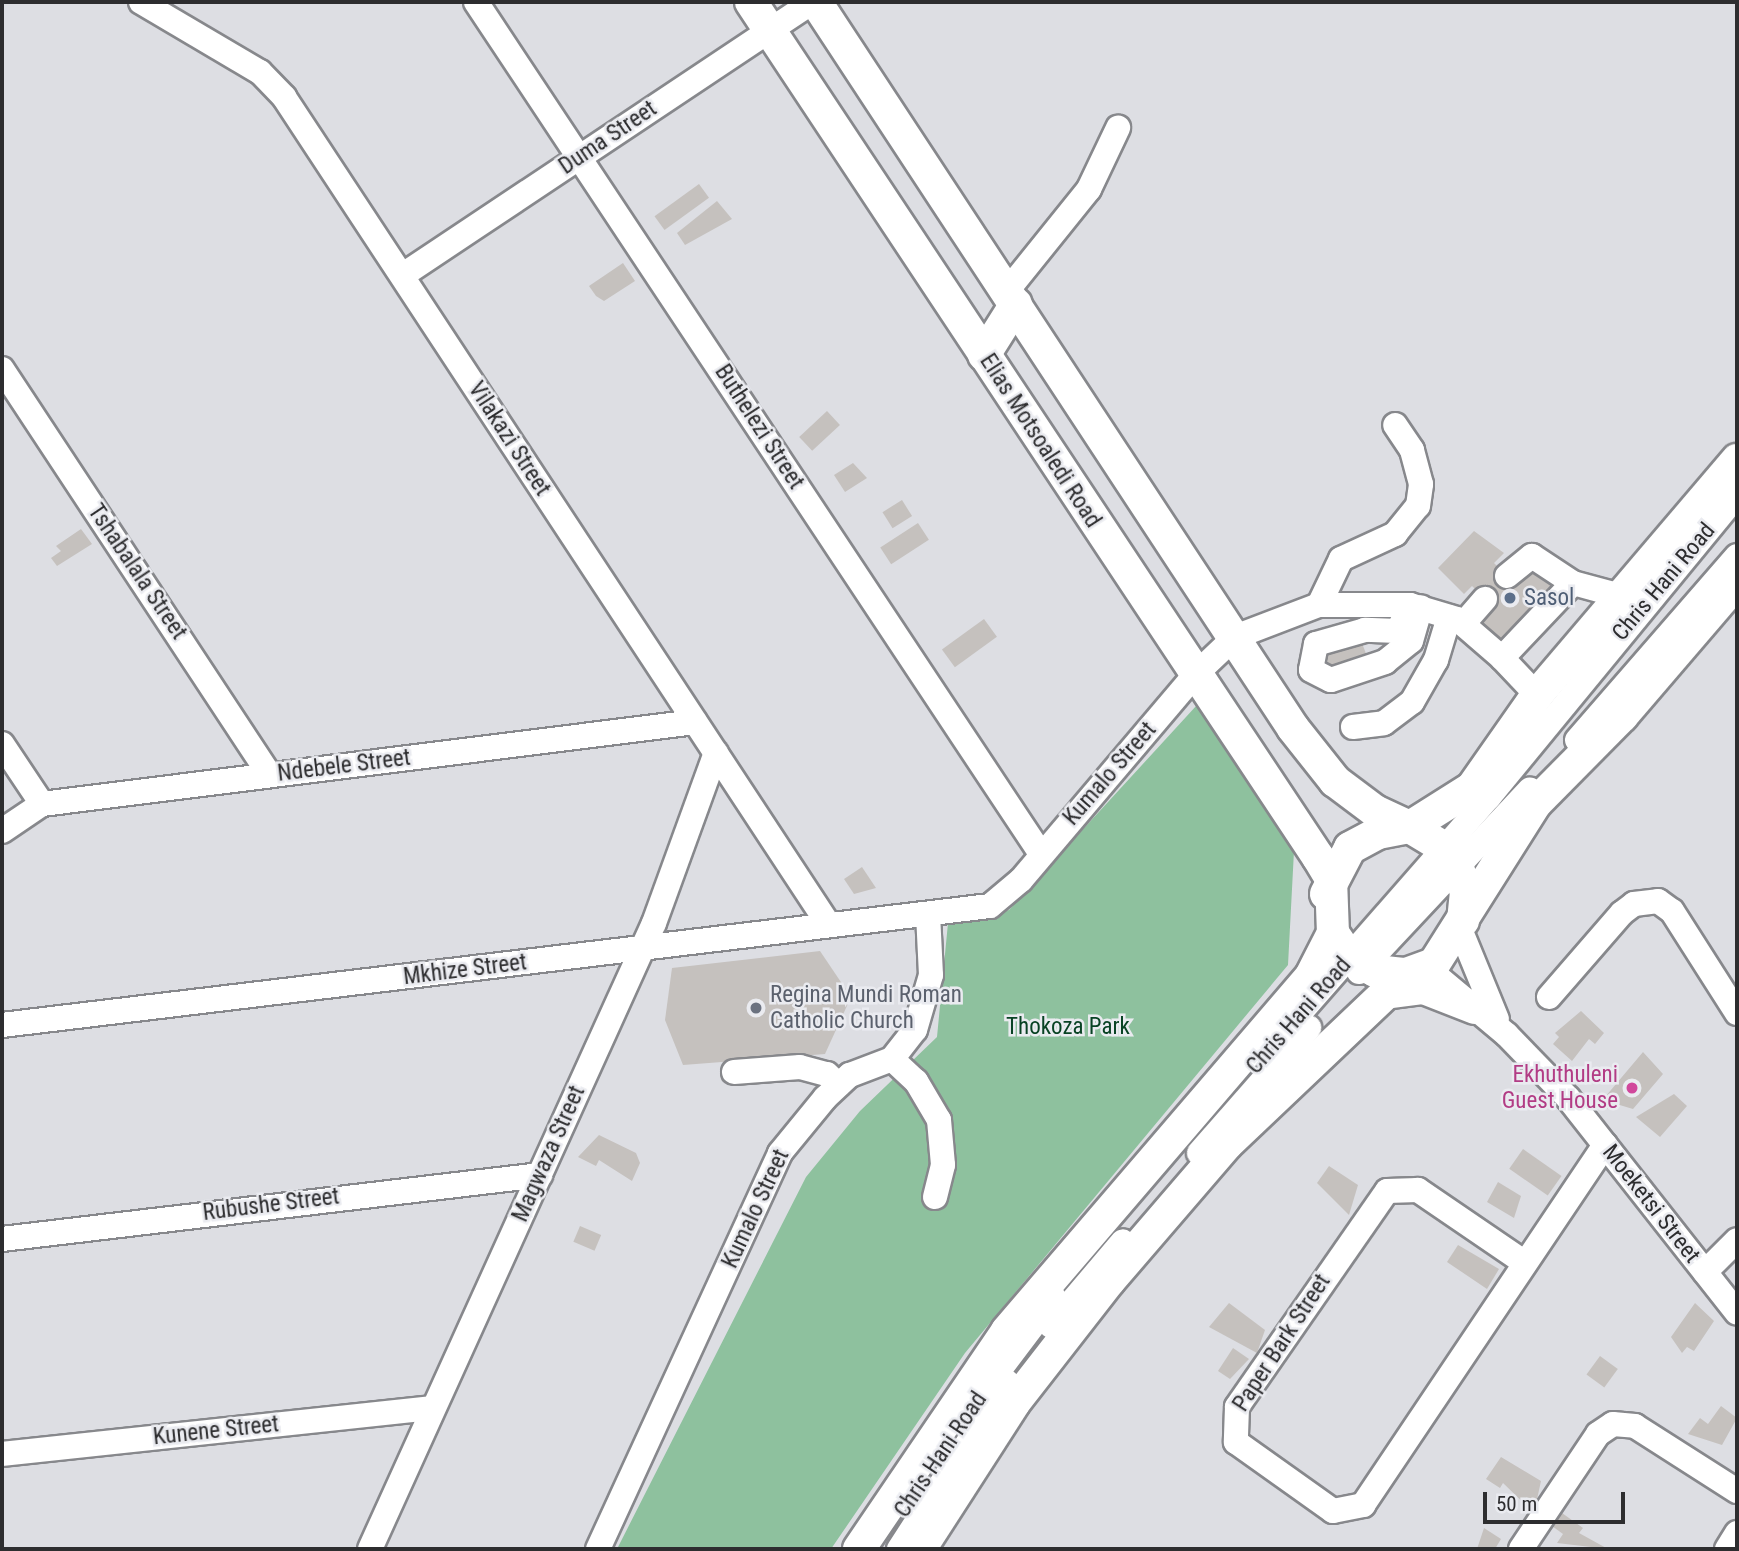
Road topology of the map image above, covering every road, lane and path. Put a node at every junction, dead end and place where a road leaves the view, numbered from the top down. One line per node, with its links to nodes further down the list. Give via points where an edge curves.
1 (141, 2): 8 (street, Vilakazi Street, via 274,83)
2 (476, 2): 7 (street, Buthelezi Street)
3 (751, 2): 5 (main road, Elias Motsoaledi Road)
4 (815, 2): 5 (street, Duma Street); 9 (main road)
5 (770, 32): 7 (street, Duma Street); 10 (main road, Elias Motsoaledi Road)
6 (1118, 128): 9 (street, via 1089,189)
7 (580, 155): 8 (street, Duma Street); 38 (street, Buthelezi Street)
8 (403, 275): 27 (street, Vilakazi Street)
9 (1011, 297): 10 (main road); 23 (main road)
10 (984, 355): 25 (main road, Elias Motsoaledi Road)
11 (2, 369): 32 (street, Tshabalala Street)
12 (1395, 425): 21 (street, via 1412,450 1421,484 1418,506 1395,534 1341,559)
13 (1737, 460): 19 (main road, Chris Hani Road)
14 (1737, 495): 39 (street, Chris Hani Road)
15 (1737, 556): 39 (street, Chris Hani Road, via 1592,725)
16 (1507, 576): 18 (street, via 1532,556)
17 (1737, 582): 34 (main road, Chris Hani Road, via 1622,716)
18 (1573, 583): 19 (street); 24 (street)
19 (1621, 596): 26 (main road, Chris Hani Road)
20 (1485, 598): 22 (street)
21 (1319, 605): 22 (street, via 1416,606); 23 (street)
22 (1457, 620): 24 (street); 28 (street, via 1412,702 1384,723)
23 (1235, 637): 25 (street, Kumalo Street); 29 (main road)
24 (1502, 657): 26 (street)
25 (1196, 674): 38 (street, Kumalo Street); 40 (main road, Elias Motsoaledi Road)
26 (1537, 695): 35 (main road, Chris Hani Road, via 1472,788)
27 (695, 722): 31 (street, Vilakazi Street); 32 (street, Ndebele Street)
28 (1353, 727)
29 (1293, 728): 35 (main road, via 1350,796); 37 (main road, via 1324,796 1359,829)
30 (2, 744): 33 (street)
31 (716, 753): 42 (street, Vilakazi Street); 44 (street, Magwaza Street)
32 (270, 775): 33 (street, Ndebele Street)
33 (42, 804): 36 (street, Ndebele Street)
34 (1535, 804): 39 (main road, Chris Hani Road); 43 (main road, Chris Hani Road)
35 (1410, 827): 37 (main road); 39 (main road)
36 (2, 831)
37 (1378, 833): 40 (main road, via 1350,848)
38 (1041, 854): 41 (street, Kumalo Street, via 990,906)
39 (1457, 868): 43 (main road); 45 (street, Chris Hani Road)
40 (1331, 879): 45 (main road); 48 (main road, via 1306,961)
41 (928, 914): 42 (street, Mkhize Street); 53 (street, Kumalo Street, via 927,1001 906,1045)
42 (829, 925): 44 (street, Mkhize Street)
43 (1460, 929): 46 (main road, Chris Hani Road); 52 (street, Moeketsi Street, via 1487,1002)
44 (641, 948): 51 (street, Mkhize Street); 57 (street, Magwaza Street)
45 (1348, 953): 46 (main road); 48 (main road, Chris Hani Road, via 1311,976); 71 (street, Chris Hani Road, via 1048,1306 953,1431); 72 (street, Chris Hani Road, via 961,1445)
46 (1405, 979): 49 (street, Moeketsi Street); 49 (main road); 73 (main road, Chris Hani Road, via 1227,1144 1109,1281 1014,1403)
47 (1549, 996): 50 (street, via 1622,913 1658,901 1672,911)
48 (1283, 1008): 70 (main road, Chris Hani Road, via 1007,1331)
49 (1475, 1008): 52 (street, Moeketsi Street)
50 (1737, 1013)
51 (2, 1025)
52 (1507, 1035): 56 (street, Moeketsi Street)
53 (892, 1059): 55 (street, Kumalo Street); 58 (street, via 916,1081 939,1120 943,1165)
54 (733, 1072): 55 (street, via 800,1067 827,1074)
55 (839, 1085): 69 (street, Kumalo Street, via 780,1153)
56 (1605, 1145): 61 (street, Paper Bark Street); 62 (street, Moeketsi Street)
57 (540, 1175): 59 (street, Rubushe Street); 64 (street, Magwaza Street)
58 (935, 1197)
59 (2, 1239)
60 (1737, 1240): 62 (street)
61 (1525, 1263): 61 (street, Paper Bark Street, via 1359,1508 1333,1511 1236,1442 1237,1407 1382,1194 1418,1190)
62 (1705, 1272): 63 (street, Moeketsi Street)
63 (1737, 1313)
64 (431, 1408): 65 (street, Kunene Street); 68 (street, Magwaza Street)
65 (2, 1454)
66 (1737, 1491): 74 (street, via 1635,1426 1613,1424 1598,1434)
67 (1737, 1533): 75 (street)
68 (370, 1549)
69 (598, 1549)
70 (859, 1549)
71 (878, 1549)
72 (899, 1549)
73 (920, 1549)
74 (1521, 1549)
75 (1727, 1549)

